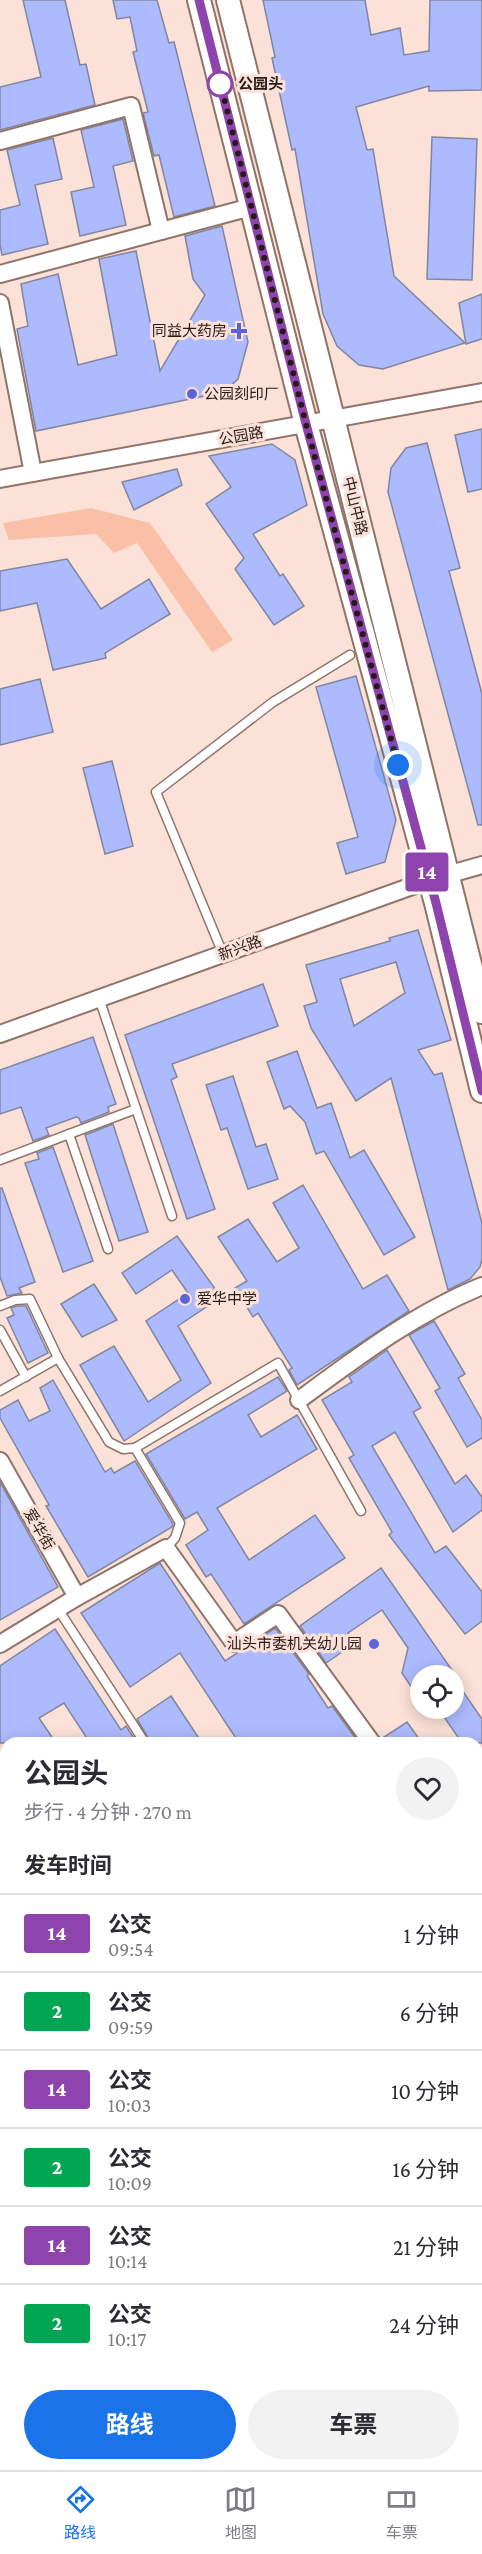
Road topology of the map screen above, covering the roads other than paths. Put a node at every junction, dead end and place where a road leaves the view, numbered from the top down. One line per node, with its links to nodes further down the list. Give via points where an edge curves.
1 (200, 0): 4 (main road, 中山中路)
2 (228, 0): 9 (main road, 中山中路)
3 (0, 141): 5 (street, via 131,106)
4 (251, 207): 5 (street); 10 (main road, 中山中路)
5 (161, 231): 6 (street)
6 (0, 274)
7 (0, 303): 11 (street)
8 (482, 392): 9 (street, 公园路)
9 (333, 418): 10 (street, 公园路); 15 (main road, 中山中路)
10 (306, 424): 11 (street, 公园路); 15 (main road, 中山中路)
11 (33, 473): 12 (street, 公园路)
12 (0, 479)
13 (350, 655): 16 (lane, via 273,702 156,792)
14 (482, 865): 15 (street, 新兴路)
15 (439, 877): 16 (street, 新兴路); 18 (main road, 中山中路); 20 (main road, 中山中路)
16 (223, 954): 17 (street, 新兴路)
17 (99, 999): 19 (street, 新兴路); 21 (lane)
18 (482, 1012)
19 (0, 1034)
20 (482, 1091)
21 (136, 1109): 22 (lane); 24 (lane)
22 (69, 1134): 23 (lane); 25 (lane)
23 (0, 1160)
24 (172, 1216)
25 (108, 1249)
26 (482, 1286): 32 (street, via 451,1299 358,1356)
27 (0, 1306): 29 (lane, via 30,1299)
28 (0, 1330): 30 (lane)
29 (58, 1358): 30 (lane); 33 (lane, via 109,1442 123,1449)
30 (26, 1377): 31 (lane)
31 (0, 1391)
32 (299, 1400): 33 (lane, via 278,1363); 35 (lane)
33 (135, 1448): 36 (lane, via 180,1523 176,1538)
34 (0, 1461): 37 (street, 爱华街)
35 (361, 1511)
36 (166, 1548): 37 (street); 41 (street, via 234,1643 278,1614)
37 (77, 1597): 38 (street)
38 (58, 1609): 39 (street); 40 (lane)
39 (0, 1644)
40 (141, 1737)
41 (368, 1737)

